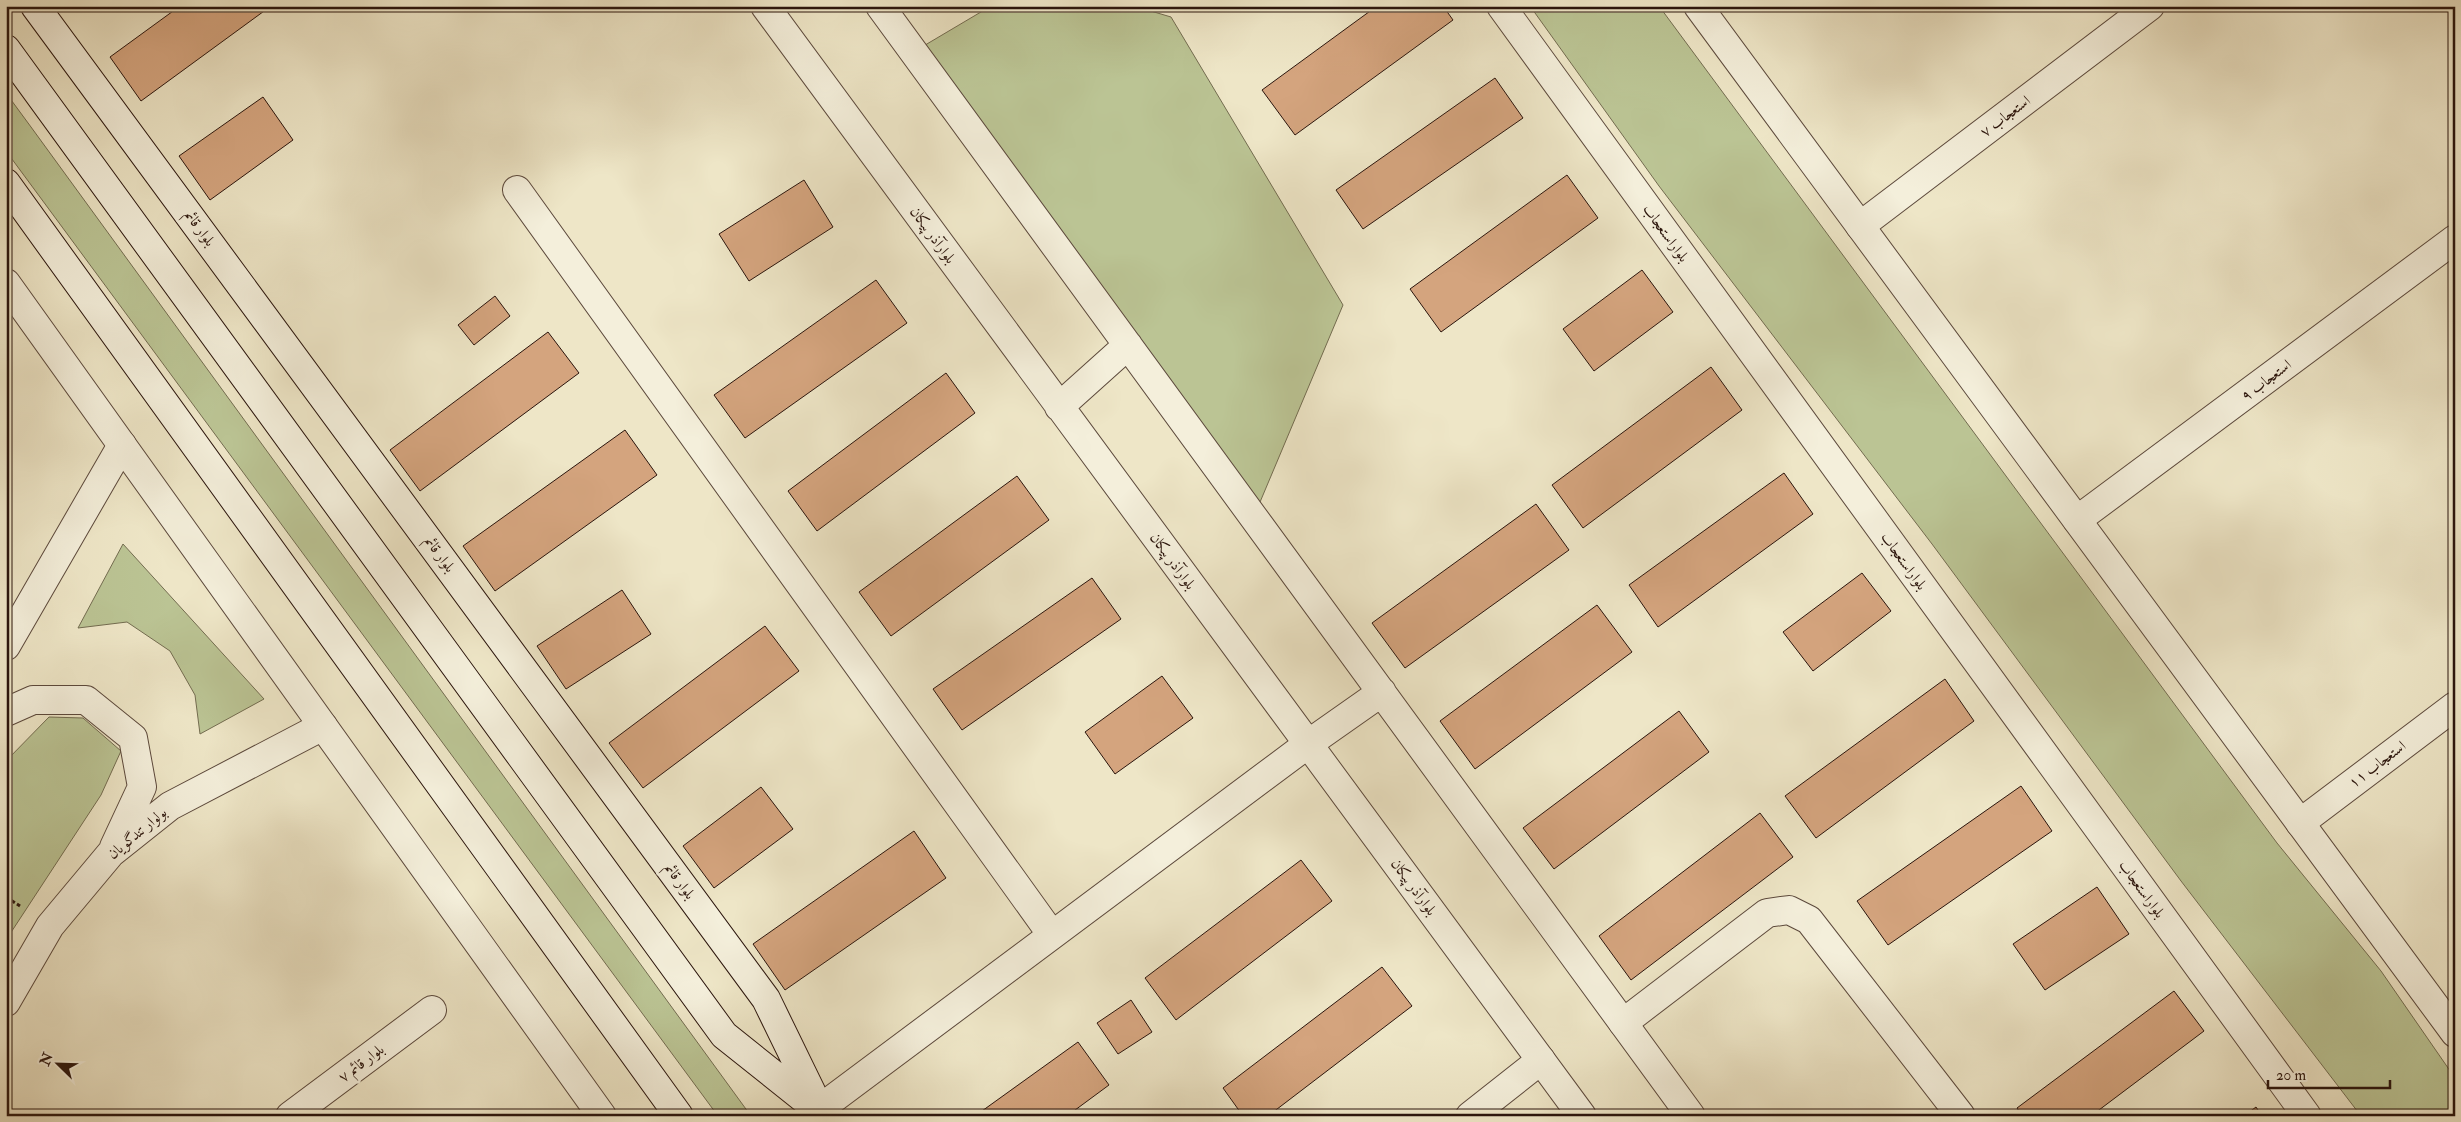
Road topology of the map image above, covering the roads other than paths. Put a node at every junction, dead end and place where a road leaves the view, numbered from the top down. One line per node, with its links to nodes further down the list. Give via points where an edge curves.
1 (35, 6): 31 (street, بلوار قائم, via 766,999)
2 (765, 6): 14 (street, بلوارآذر پیکان)
3 (880, 6): 13 (street)
4 (1501, 6): 39 (street, بلواراستعجاب)
5 (1698, 6): 10 (street)
6 (2150, 6): 10 (street, استعجاب ۷)
7 (6, 49): 31 (street, via 724,1035)
8 (6, 183): 35 (street)
9 (517, 190): 25 (street)
10 (1860, 226): 16 (street)
11 (2455, 239): 16 (street, استعجاب ۹)
12 (6, 283): 15 (street)
13 (1128, 345): 14 (street); 18 (street)
14 (1059, 406): 22 (street, بلوارآذر پیکان)
15 (122, 444): 17 (street); 21 (street)
16 (2077, 520): 23 (street)
17 (6, 646)
18 (1382, 692): 22 (street); 28 (street)
19 (2455, 706): 23 (street, استعجاب ۱۱)
20 (6, 712): 24 (street, via 33,700 86,700 134,738 142,787)
21 (323, 726): 24 (street, بولوار تندگویان, via 170,806); 34 (street)
22 (1308, 744): 25 (street); 30 (street, بلوارآذر پیکان)
23 (2300, 823): 29 (street)
24 (111, 853): 26 (street, بولوار تندگویان, via 50,926)
25 (1052, 935): 31 (street)
26 (6, 1002)
27 (432, 1010): 33 (street, بلوار قائم ۷)
28 (1623, 1023): 32 (street); 38 (street, via 1767,913 1789,910 1809,920)
29 (2455, 1033)
30 (1541, 1060): 36 (street); 37 (street, بلوارآذر پیکان)
31 (821, 1113)
32 (1689, 1115)
33 (290, 1116)
34 (602, 1116)
35 (679, 1116)
36 (1470, 1116)
37 (1582, 1116)
38 (1961, 1116)
39 (2307, 1116)

